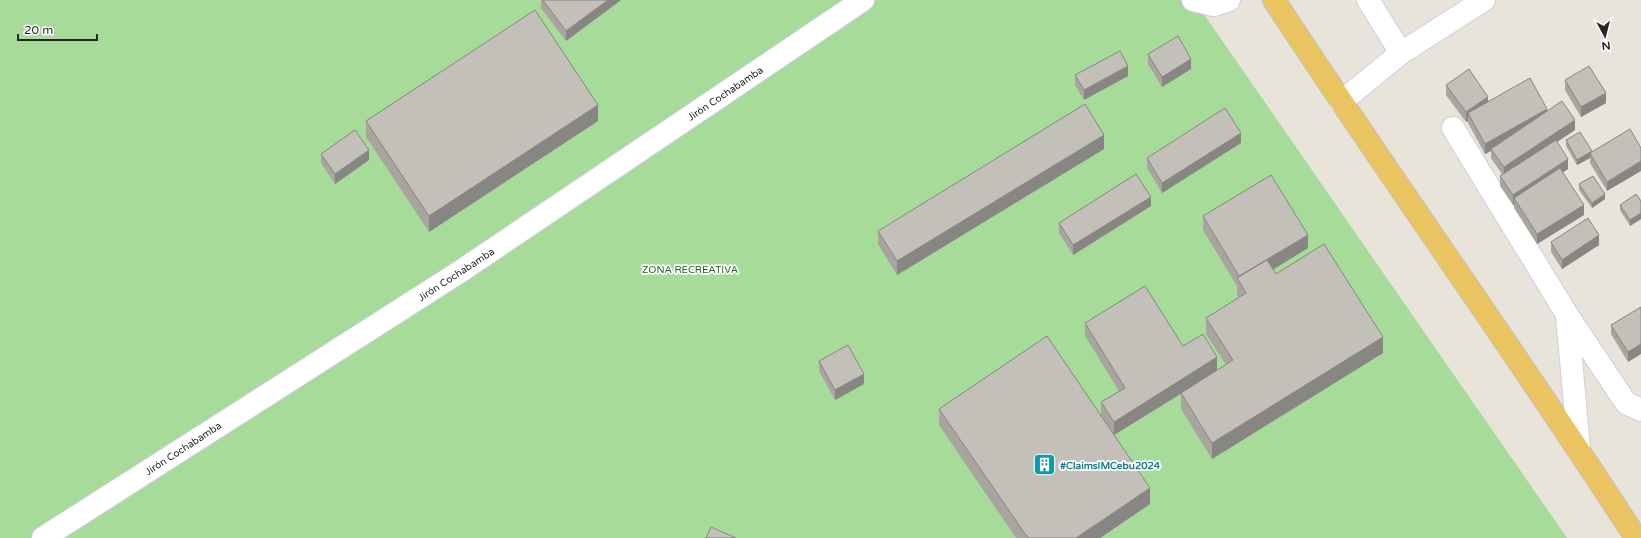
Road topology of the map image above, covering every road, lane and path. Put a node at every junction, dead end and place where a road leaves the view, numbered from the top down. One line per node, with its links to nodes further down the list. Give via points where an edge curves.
1 (863, 0): 13 (street, Jirón Cochabamba, via 461,271)
2 (1193, 0): 3 (street, via 1214,5)
3 (1229, 0)
4 (1274, 0): 8 (highway)
5 (1368, 0): 7 (street)
6 (1484, 0): 7 (street)
7 (1401, 53): 8 (street)
8 (1341, 102): 12 (highway)
9 (1453, 128): 10 (street)
10 (1566, 313): 11 (street); 12 (street)
11 (1636, 403)
12 (1579, 448): 14 (highway)
13 (43, 538)
14 (1636, 538)

